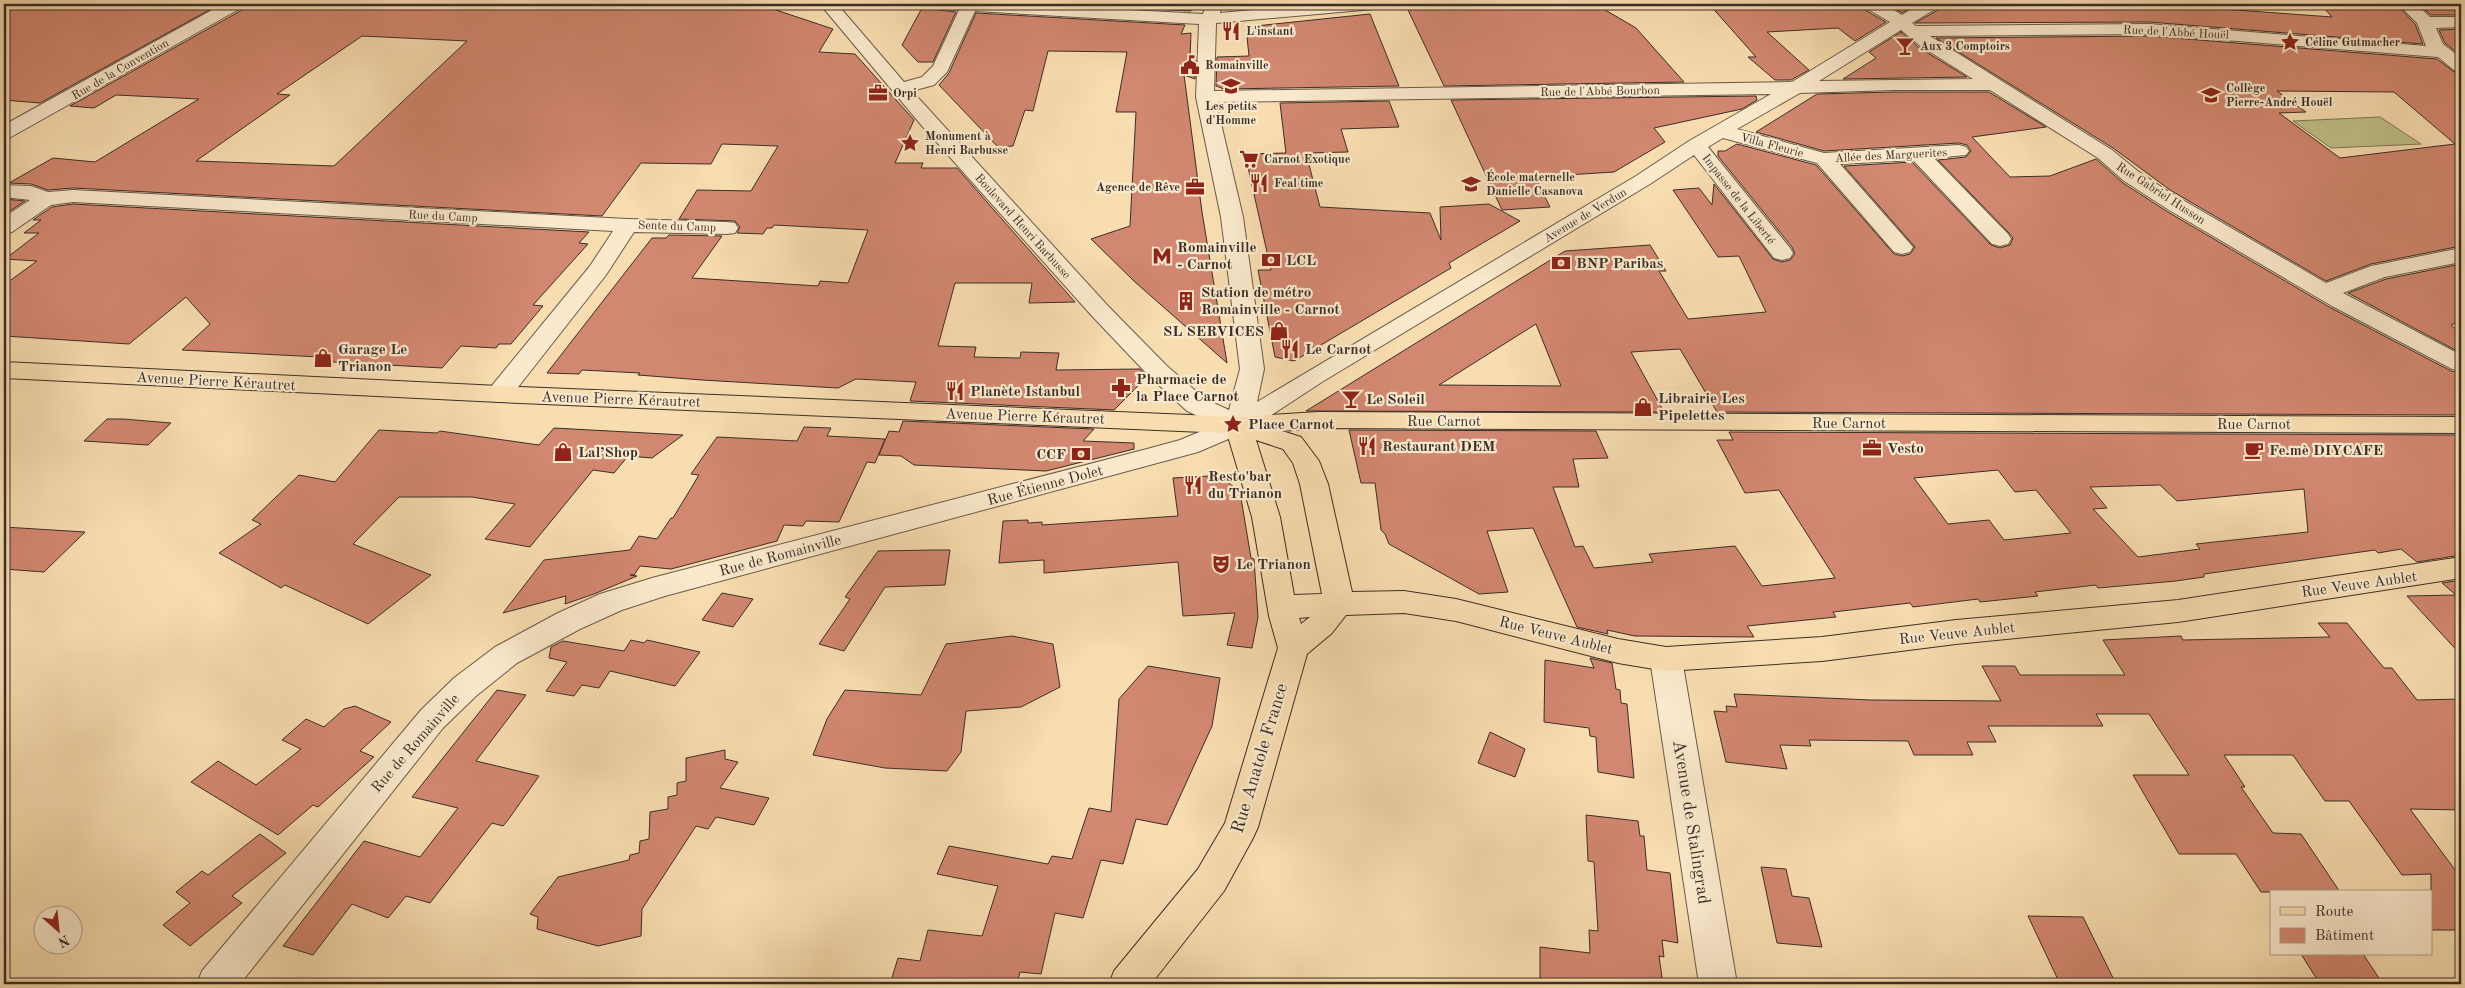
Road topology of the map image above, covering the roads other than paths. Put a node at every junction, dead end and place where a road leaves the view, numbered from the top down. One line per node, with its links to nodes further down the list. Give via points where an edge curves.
1 (236, 4): 20 (street, Rue de la Convention)
2 (933, 4): 8 (street)
3 (1374, 4): 9 (street)
4 (1872, 4): 12 (street, Rue Gabriel Husson)
5 (1931, 4): 12 (street, Avenue de Verdun)
6 (2406, 4): 10 (street)
7 (834, 5): 17 (street, Boulevard Henri Barbusse)
8 (969, 6): 9 (street); 17 (street, via 941,68 928,81)
9 (1211, 12): 18 (street, via 1206,29)
10 (2425, 21): 11 (street, via 2436,24); 13 (street, via 2435,46)
11 (2461, 22)
12 (1906, 26): 13 (street, Rue de l'Abbé Houël, via 2155,29); 15 (street, Rue Gabriel Husson); 16 (street, Avenue de Verdun)
13 (2441, 52): 14 (street)
14 (2461, 67)
15 (1996, 84): 16 (street, Rue de l'Abbé Bourbon); 34 (street, Rue Gabriel Husson, via 2195,216)
16 (1797, 87): 18 (street, Rue de l'Abbé Bourbon); 19 (street, Avenue de Verdun)
17 (901, 88): 38 (street, Boulevard Henri Barbusse, via 1158,371 1196,405)
18 (1205, 97): 38 (street, via 1232,217 1252,369)
19 (1721, 130): 21 (street, Avenue de Verdun); 24 (street, Villa Fleurie)
20 (4, 133)
21 (1696, 145): 32 (street, Impasse de la Liberté); 38 (street, Avenue de Verdun)
22 (1959, 151): 23 (street, Allée des Marguerites)
23 (1918, 153): 24 (street, Allée des Marguerites); 30 (street)
24 (1824, 159): 31 (street)
25 (4, 191): 26 (street, via 30,192)
26 (45, 198): 27 (street, Rue du Camp, via 73,196); 28 (street)
27 (628, 225): 29 (street, Sente du Camp); 37 (street, via 598,270)
28 (4, 227)
29 (726, 228)
30 (2000, 239)
31 (1902, 246)
32 (1782, 253)
33 (2461, 256): 34 (street, via 2379,271)
34 (2324, 292): 35 (street, Rue Gabriel Husson)
35 (2461, 364)
36 (4, 370): 37 (main road, Avenue Pierre Kérautret)
37 (498, 394): 38 (main road, Avenue Pierre Kérautret)
38 (1238, 425): 39 (main road, Rue Carnot, via 1318,420); 40 (street, Rue Étienne Dolet, via 1189,446 1151,457); 42 (main road, via 1266,515); 43 (main road, via 1292,443 1306,461 1337,586)
39 (2461, 425)
40 (850, 537): 46 (street, Rue de Romainville, via 612,602 506,654 432,719)
41 (2461, 568): 45 (main road, Rue Veuve Aublet, via 2178,611 1956,632 1822,649)
42 (1282, 604): 43 (main road, via 1301,607); 44 (main road)
43 (1337, 605): 44 (main road, via 1321,625); 45 (main road, Rue Veuve Aublet, via 1377,601 1456,610 1618,651)
44 (1292, 648): 47 (main road, Rue Anatole France, via 1241,827 1211,880)
45 (1666, 659): 48 (street, Avenue de Stalingrad)
46 (216, 984)
47 (1128, 984)
48 (1718, 984)

